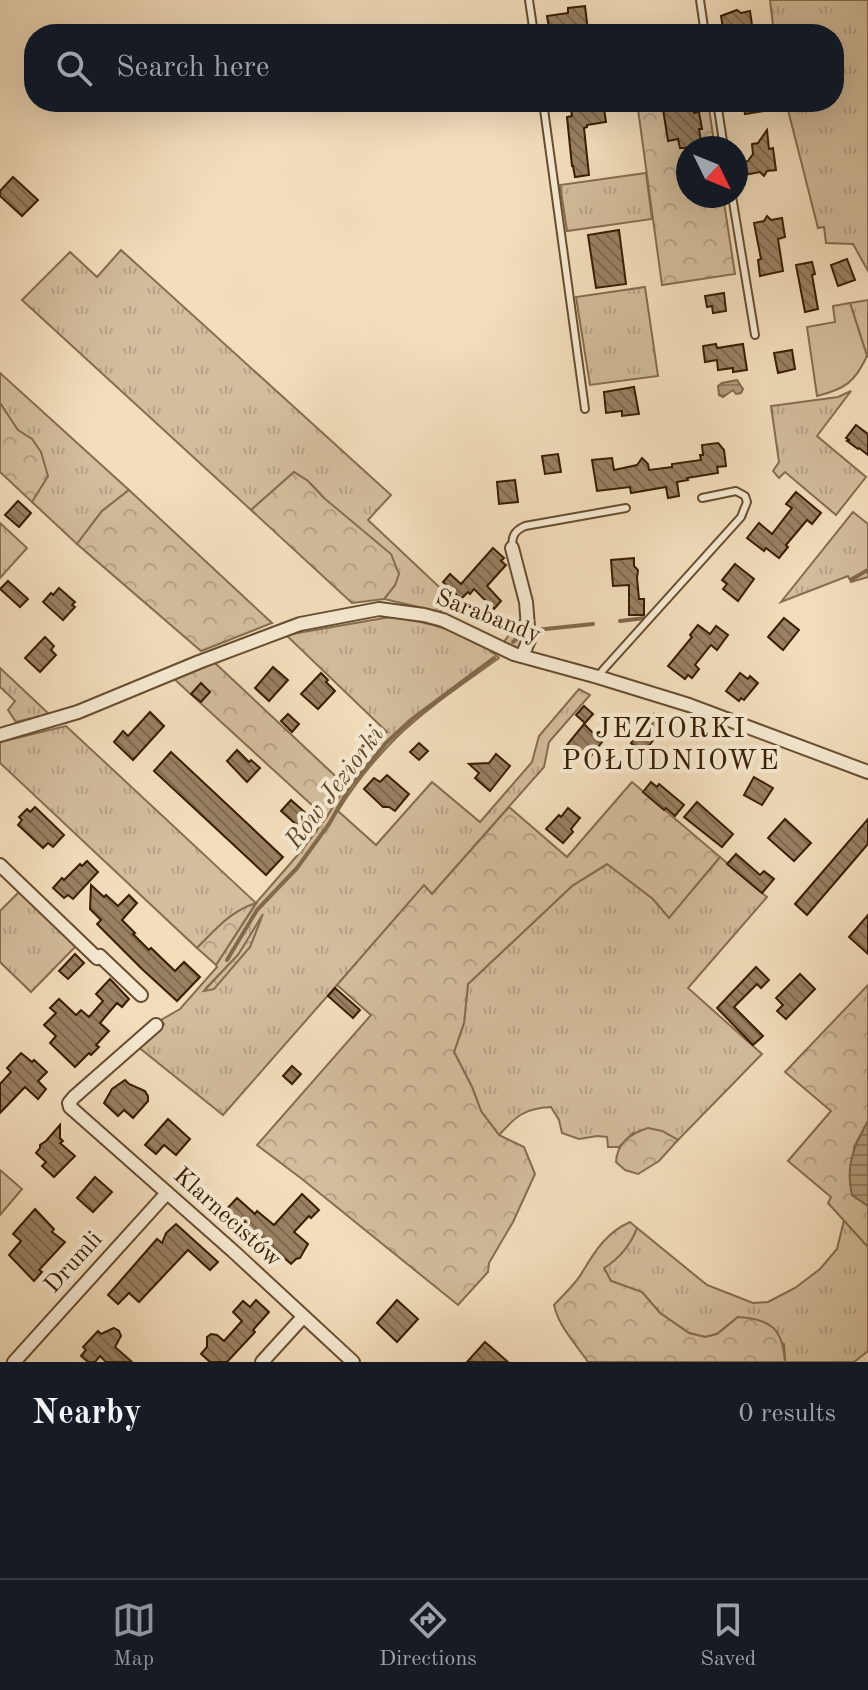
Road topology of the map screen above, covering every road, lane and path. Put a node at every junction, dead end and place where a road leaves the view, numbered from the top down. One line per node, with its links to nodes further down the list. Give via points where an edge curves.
1 (529, 0): 3 (lane)
2 (700, 0): 4 (lane)
3 (533, 24)
4 (704, 24)
5 (544, 112): 10 (lane)
6 (719, 112): 7 (lane)
7 (722, 136)
8 (734, 208): 9 (lane)
9 (755, 335)
10 (585, 409)
11 (702, 498): 15 (lane, via 736,491 747,502 741,517)
12 (626, 508): 13 (lane, via 525,526 516,530)
13 (512, 548): 14 (street, via 526,602 529,640)
14 (522, 656): 15 (street, Sarabandy); 16 (street, Sarabandy, via 443,620 379,609 300,624 78,712)
15 (598, 677): 17 (street, Sarabandy)
16 (0, 735)
17 (868, 772)
18 (0, 865): 19 (street)
19 (141, 995)
20 (156, 1025): 21 (street, Klarnecistów, via 69,1103)
21 (167, 1193): 22 (street, Klarnecistów); 23 (street, Drumli)
22 (303, 1317): 24 (street); 25 (street, Klarnecistów)
23 (14, 1362)
24 (262, 1362)
25 (353, 1362)

